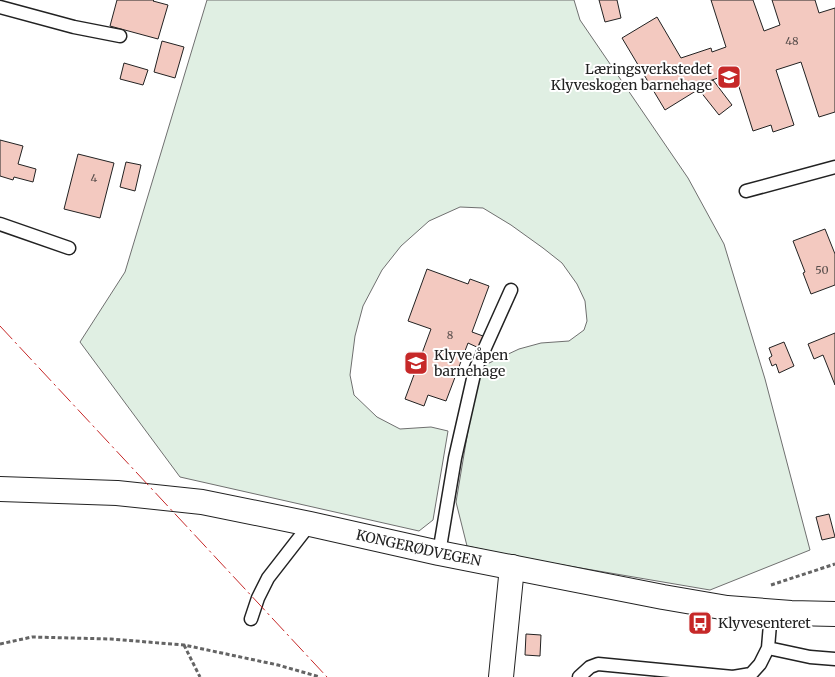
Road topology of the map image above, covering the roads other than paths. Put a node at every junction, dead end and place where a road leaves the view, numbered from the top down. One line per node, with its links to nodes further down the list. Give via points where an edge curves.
1 (0, 7): 2 (lane)
2 (120, 36)
3 (835, 166): 4 (lane)
4 (746, 190)
5 (0, 224): 6 (lane)
6 (69, 248)
7 (511, 290): 10 (lane, via 475,370 455,458)
8 (0, 488): 9 (street, KONGERØDVEGEN, via 118,493 192,501)
9 (310, 524): 10 (street, KONGERØDVEGEN); 14 (lane, via 268,578)
10 (439, 553): 11 (street, KONGERØDVEGEN)
11 (512, 567): 12 (street, KONGERØDVEGEN, via 663,597); 17 (street)
12 (771, 612): 13 (street, KONGERØDVEGEN); 15 (lane)
13 (835, 614)
14 (251, 619)
15 (768, 648): 16 (lane); 18 (lane, via 751,674 733,677 598,664)
16 (835, 659)
17 (501, 677)
18 (579, 677)

